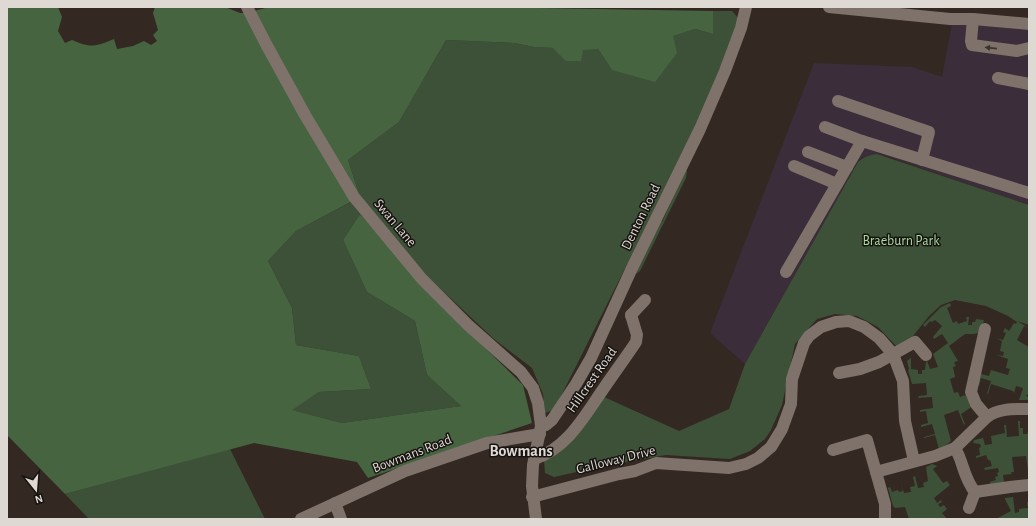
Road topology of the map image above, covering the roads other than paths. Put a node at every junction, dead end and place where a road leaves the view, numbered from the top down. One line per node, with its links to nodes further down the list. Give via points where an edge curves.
1 (247, 7): 28 (street, Swan Lane, via 305,115 354,197 422,279 524,375 536,395 540,410)
2 (746, 7): 20 (street, Denton Road, via 725,71 686,167)
3 (829, 7): 4 (street)
4 (973, 19): 5 (street); 6 (street, one-way to 4, via 1018,51 972,46 970,41)
5 (1029, 24)
6 (1029, 48)
7 (998, 78): 8 (street)
8 (1029, 84)
9 (838, 101): 13 (street, via 929,132)
10 (825, 127): 11 (street)
11 (862, 141): 13 (street); 15 (street)
12 (808, 152): 15 (street)
13 (922, 160): 17 (street)
14 (794, 166): 16 (street)
15 (847, 167): 16 (street)
16 (837, 184): 18 (street)
17 (1029, 193)
18 (786, 272)
19 (645, 300): 21 (street)
20 (614, 310): 21 (street); 28 (street, Denton Road, via 592,358 576,384 551,422)
21 (631, 315): 31 (street, Hillcrest Road, via 637,335 633,347 571,434 547,454)
22 (980, 336): 27 (street, via 979,357 971,392 976,404)
23 (893, 354): 24 (street, via 915,342); 25 (street, via 860,369); 32 (street, Galloway Drive, via 903,381 905,421); 36 (street, Galloway Drive, via 864,327 849,322 828,324 813,332 804,343 792,379 791,404 782,429 771,447 758,458 729,468 656,463 632,472)
24 (926, 355)
25 (839, 373)
26 (1029, 409): 27 (street, via 1001,410)
27 (987, 417): 29 (street)
28 (540, 430): 31 (street, Swan Lane); 37 (street, Bowmans Road, via 487,443 405,471)
29 (955, 448): 32 (street); 35 (street, via 968,482)
30 (834, 450): 33 (street, via 867,440)
31 (534, 459): 36 (street, Swan Lane)
32 (914, 461): 33 (street)
33 (876, 472): 42 (street, via 885,504)
34 (1025, 482): 35 (street)
35 (975, 492): 38 (street)
36 (532, 497): 41 (street, Swan Lane)
37 (335, 503): 39 (street, Bowmans Road); 40 (street)
38 (969, 508)
39 (301, 519)
40 (341, 519)
41 (536, 519)
42 (886, 519)

